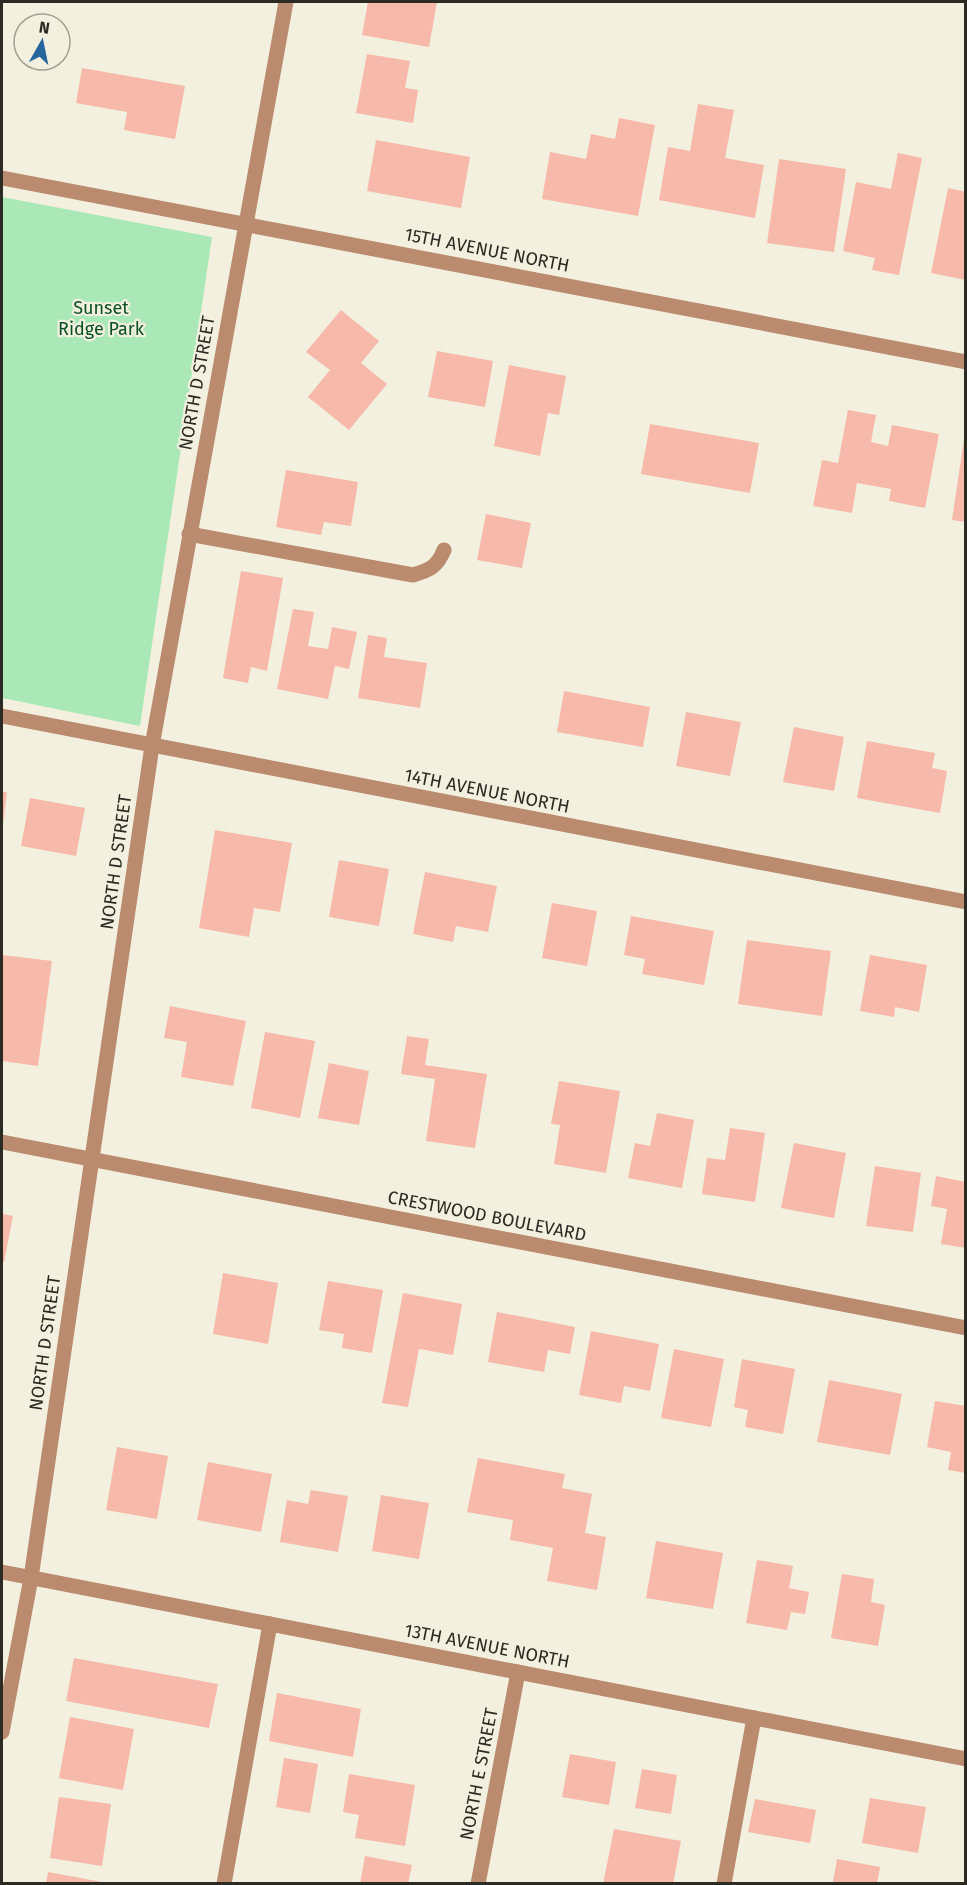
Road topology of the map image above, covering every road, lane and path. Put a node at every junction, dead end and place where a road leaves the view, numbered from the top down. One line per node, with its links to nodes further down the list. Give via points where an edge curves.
1 (286, 2): 3 (street, NORTH D STREET)
2 (2, 178): 3 (street, 15TH AVENUE NORTH)
3 (246, 224): 4 (street, 15TH AVENUE NORTH); 5 (street, NORTH D STREET)
4 (966, 362)
5 (189, 534): 6 (street, via 413,574 430,570 439,563); 8 (street, NORTH D STREET)
6 (444, 550)
7 (2, 717): 8 (street, 14TH AVENUE NORTH)
8 (152, 746): 9 (street, 14TH AVENUE NORTH); 11 (street, NORTH D STREET)
9 (966, 902)
10 (2, 1142): 11 (street, CRESTWOOD BOULEVARD)
11 (92, 1160): 12 (street, CRESTWOOD BOULEVARD); 14 (street, NORTH D STREET)
12 (966, 1328)
13 (2, 1572): 14 (street, 13TH AVENUE NORTH)
14 (31, 1578): 15 (street, 13TH AVENUE NORTH); 18 (street, NORTH D STREET)
15 (270, 1624): 16 (street, 13TH AVENUE NORTH); 20 (street)
16 (518, 1672): 17 (street, 13TH AVENUE NORTH); 21 (street, NORTH E STREET)
17 (754, 1718): 19 (street, 13TH AVENUE NORTH); 22 (street)
18 (2, 1732)
19 (966, 1759)
20 (224, 1884)
21 (478, 1884)
22 (724, 1884)

